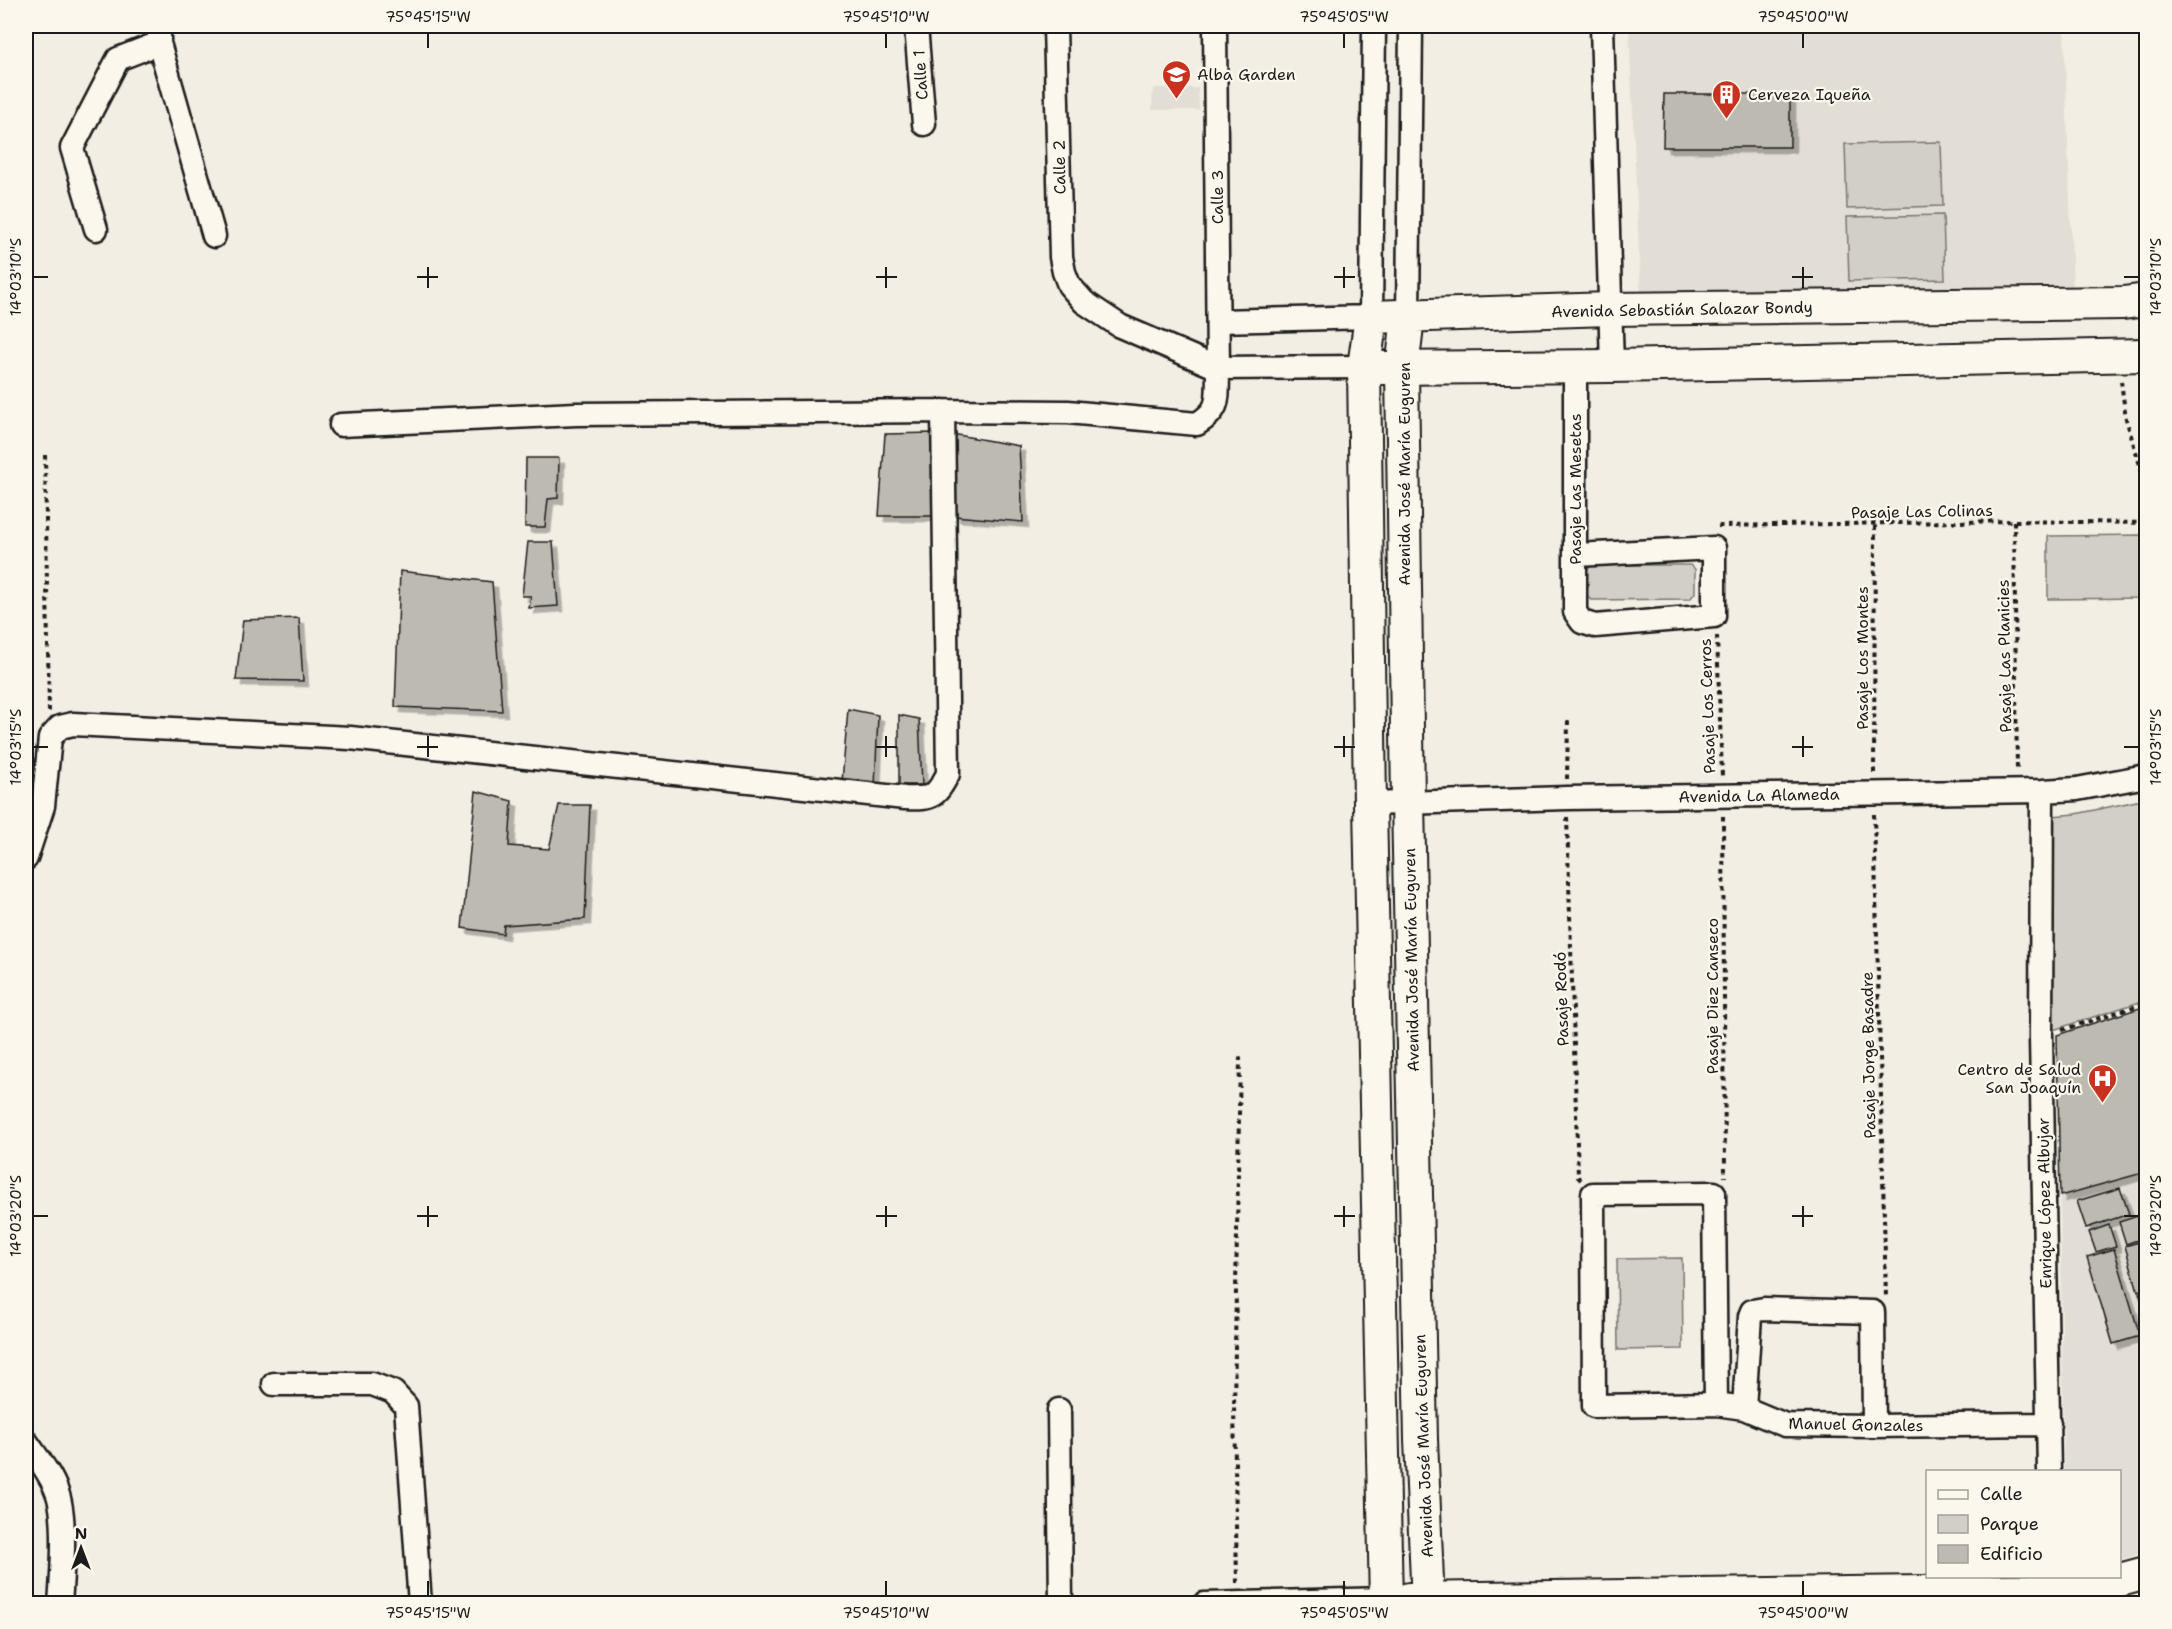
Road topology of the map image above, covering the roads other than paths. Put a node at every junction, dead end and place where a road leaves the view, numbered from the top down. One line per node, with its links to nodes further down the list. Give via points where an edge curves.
1 (144, 26): 8 (street, via 145,31)
2 (916, 26): 9 (street, Calle 1)
3 (1055, 26): 23 (street, Calle 2, via 1061,257 1070,285 1084,302 1120,326)
4 (1215, 26): 18 (street, Calle 3)
5 (1374, 26): 11 (street)
6 (1411, 26): 10 (street)
7 (1602, 26): 15 (street)
8 (159, 34): 12 (street, via 117,59 72,148); 13 (street)
9 (924, 124)
10 (1410, 135): 11 (street); 16 (street)
11 (1372, 136): 17 (street)
12 (96, 229)
13 (214, 236)
14 (2146, 300): 15 (street, Avenida Sebastián Salazar Bondy)
15 (1610, 309): 16 (street, Avenida Sebastián Salazar Bondy); 20 (street)
16 (1408, 316): 17 (street, Avenida Sebastián Salazar Bondy); 24 (street, Avenida José María Euguren)
17 (1371, 317): 18 (street, Avenida Sebastián Salazar Bondy); 21 (street)
18 (1218, 321): 23 (street, Calle 3)
19 (2132, 355): 20 (street)
20 (1612, 366): 22 (street)
21 (1364, 367): 23 (street); 24 (street); 31 (street)
22 (1575, 367): 24 (street); 27 (street, Pasaje Las Mesetas)
23 (1218, 368): 25 (street, Calle 3, via 1215,409 1197,424 1068,412)
24 (1402, 369): 30 (street, Avenida José María Euguren)
25 (943, 411): 26 (street, Calle 3, via 576,414); 32 (street, via 948,774 938,793 923,798 350,738 73,724 60,727 50,738 43,807)
26 (341, 425)
27 (1576, 555): 27 (street, Pasaje Las Mesetas, via 1575,612 1582,622 1595,626 1714,616 1714,548)
28 (2146, 776): 29 (street, Avenida La Alameda, via 2077,789)
29 (2042, 791): 30 (street, Avenida La Alameda); 37 (street, Enrique López Albujar, via 2041,1037)
30 (1407, 802): 31 (street, Avenida La Alameda); 44 (street, Avenida José María Euguren)
31 (1370, 804): 43 (street)
32 (26, 858)
33 (274, 1384): 46 (street, via 372,1384 393,1392 406,1406)
34 (1716, 1404): 34 (street, Manuel Gonzales, via 1714,1193 1593,1194 1594,1406); 35 (street, Manuel Gonzales)
35 (1744, 1408): 38 (street, Manuel Gonzales, via 1785,1425); 38 (street, via 1752,1311 1873,1312)
36 (1059, 1410): 47 (street)
37 (2049, 1424): 38 (street, Manuel Gonzales); 40 (street, Enrique López Albujar)
38 (1874, 1426)
39 (26, 1440): 45 (street, via 59,1495)
40 (2049, 1470)
41 (2146, 1573): 42 (street, via 2105,1584)
42 (2051, 1590): 44 (street)
43 (1386, 1601): 44 (street); 48 (street)
44 (1428, 1601)
45 (60, 1604)
46 (420, 1604)
47 (1061, 1604)
48 (1204, 1604)

